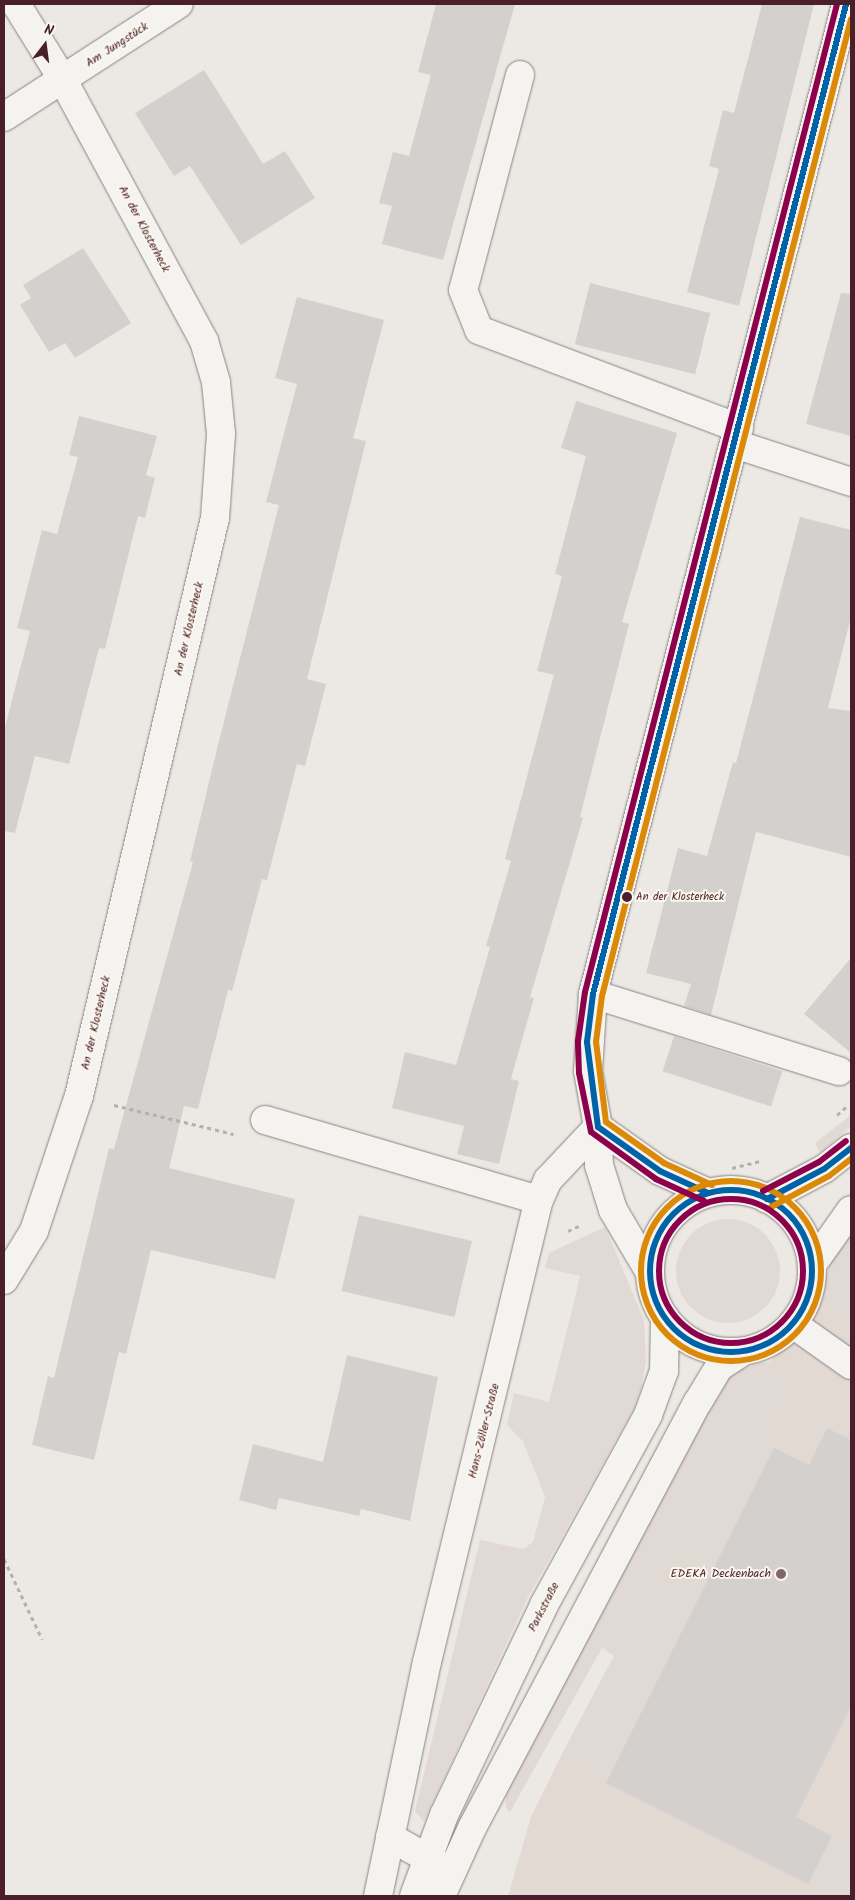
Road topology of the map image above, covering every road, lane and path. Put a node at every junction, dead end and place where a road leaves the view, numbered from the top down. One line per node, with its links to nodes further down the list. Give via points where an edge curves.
1 (16, 4): 5 (street, An der Klosterheck)
2 (179, 4): 5 (street, Am Jungstück)
3 (846, 4): 7 (street)
4 (520, 76): 7 (street, via 462,290 479,330)
5 (64, 80): 6 (street, Am Jungstück); 11 (street, An der Klosterheck, via 204,341 216,382 222,434 215,518)
6 (4, 117)
7 (737, 436): 8 (street); 9 (street)
8 (851, 482)
9 (593, 994): 10 (street); 15 (street, via 588,1071)
10 (839, 1071)
11 (79, 1096): 16 (path); 28 (street, An der Klosterheck, via 34,1231)
12 (851, 1102): 13 (path)
13 (832, 1119)
14 (265, 1120): 22 (street)
15 (598, 1127): 20 (street, via 660,1171); 22 (street, Hans-Zöller-Straße, via 548,1180); 27 (street, via 599,1165 612,1210)
16 (207, 1128)
17 (851, 1148): 21 (street, via 824,1169)
18 (771, 1158): 19 (path)
19 (723, 1167)
20 (708, 1193): 21 (street, via 727,1190); 27 (street, via 672,1215 660,1232)
21 (767, 1198): 26 (street, via 793,1219 802,1233)
22 (540, 1200): 35 (street, Hans-Zöller-Straße, via 427,1662)
23 (851, 1210): 26 (street)
24 (584, 1224): 25 (path)
25 (561, 1234)
26 (812, 1265): 30 (street, via 804,1306)
27 (649, 1271): 29 (street, via 656,1304)
28 (4, 1280)
29 (665, 1318): 31 (street, via 680,1335 698,1346 720,1352); 36 (street, Parkstraße, via 664,1371 648,1416 544,1606 444,1815)
30 (793, 1324): 31 (street, via 770,1342); 32 (street)
31 (742, 1352): 37 (street, via 719,1367 698,1402)
32 (851, 1365)
33 (4, 1559): 34 (path)
34 (42, 1639)
35 (390, 1837): 36 (street); 38 (street, Hans-Zöller-Straße)
36 (427, 1860): 37 (street); 39 (street, Parkstraße)
37 (452, 1872): 40 (street)
38 (378, 1896)
39 (414, 1896)
40 (441, 1896)

